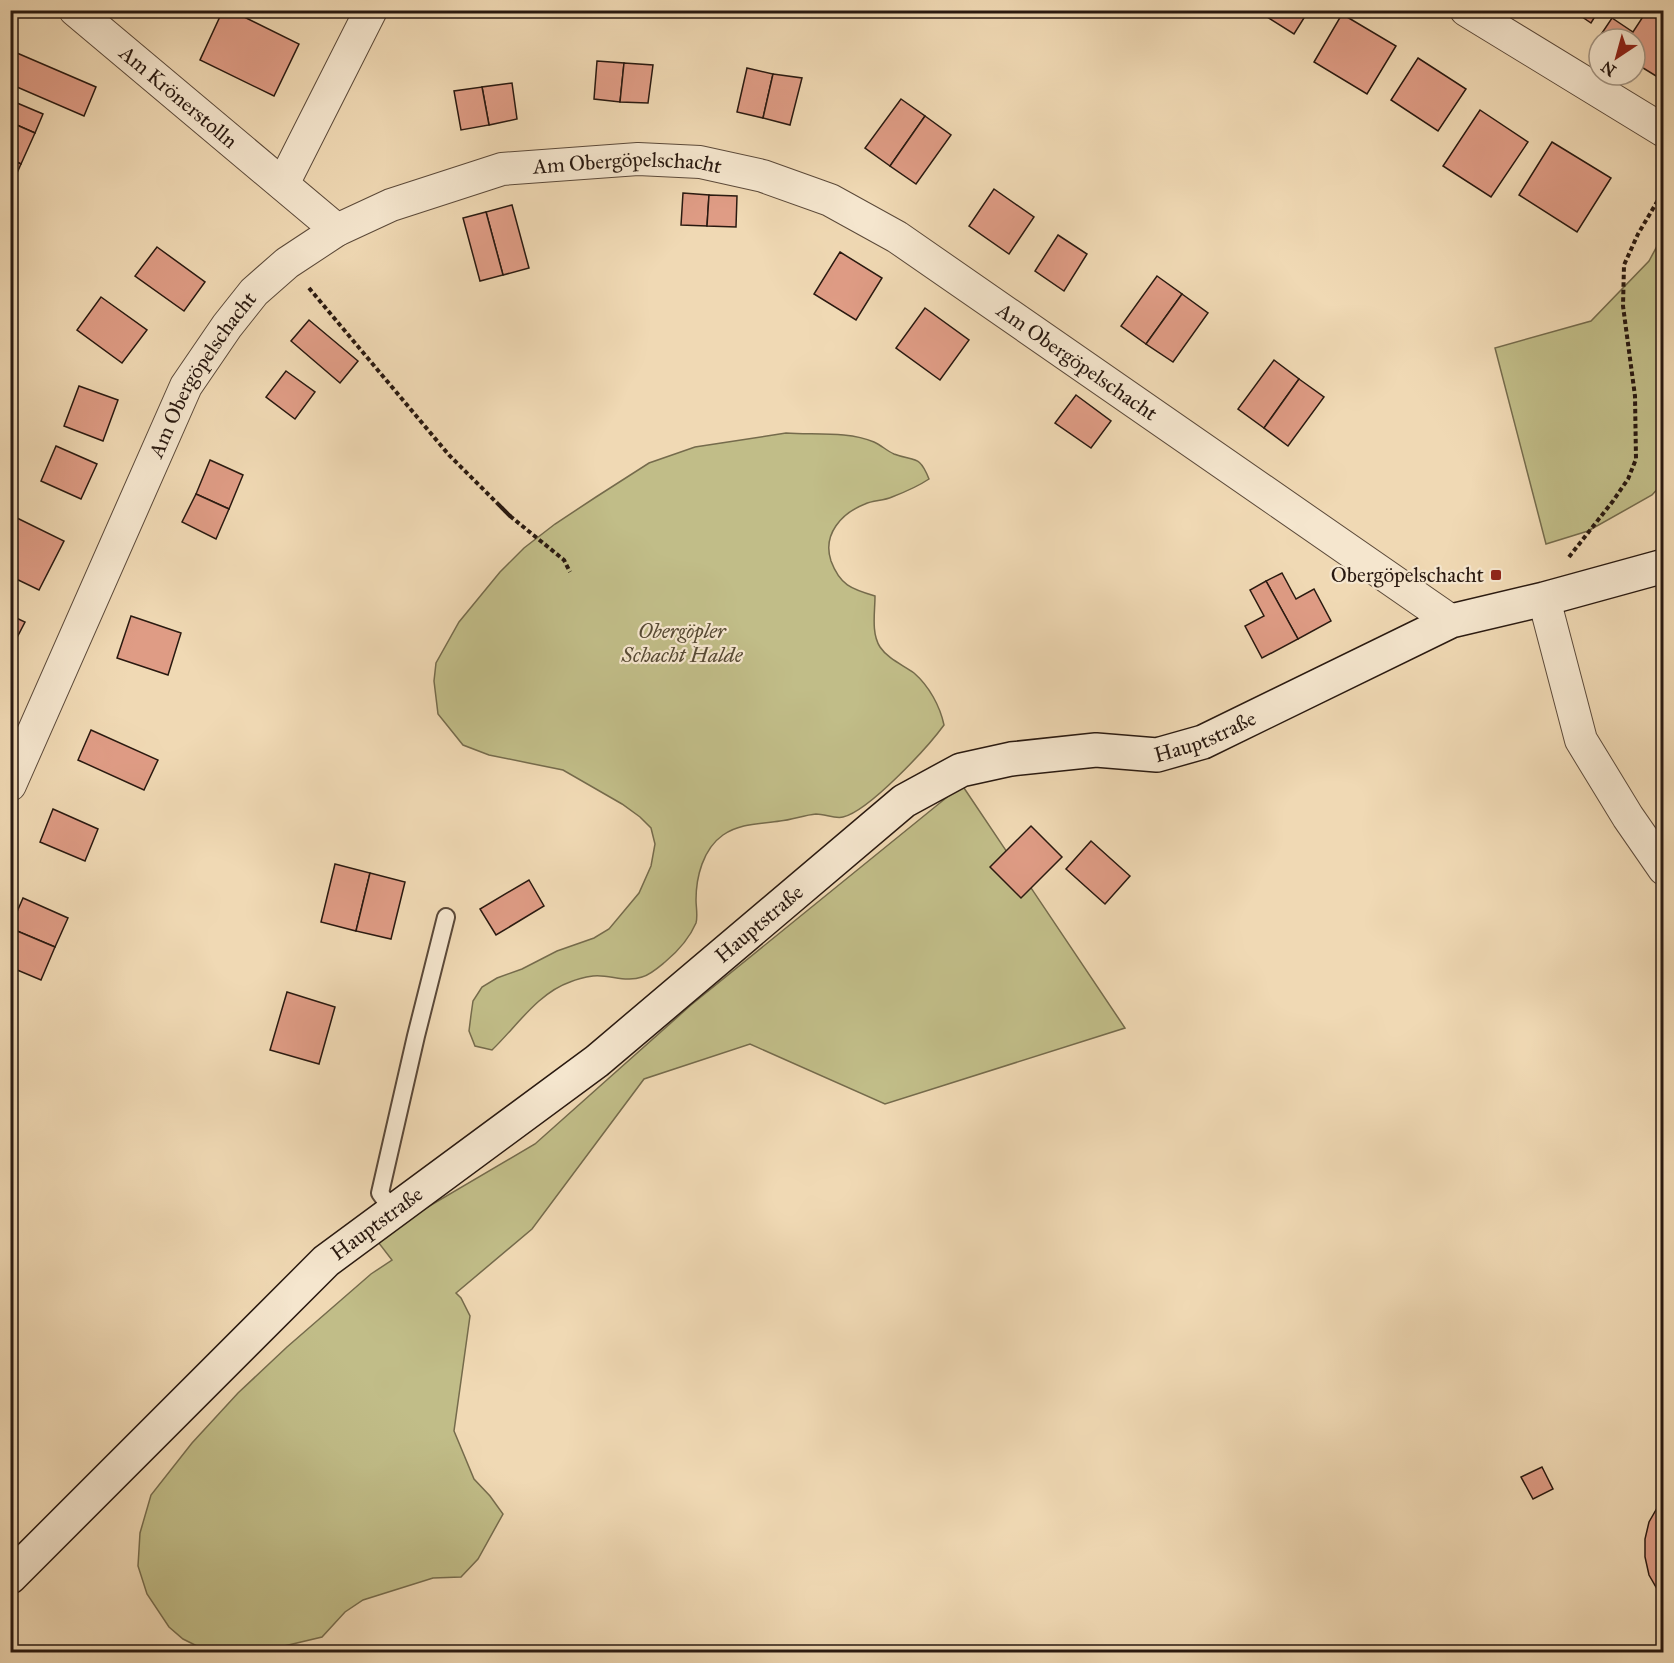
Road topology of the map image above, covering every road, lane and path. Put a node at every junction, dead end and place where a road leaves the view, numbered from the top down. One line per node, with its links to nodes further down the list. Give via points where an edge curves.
1 (75, 10): 5 (street, Am Krönerstolln)
2 (371, 10): 5 (street)
3 (1466, 10): 4 (street)
4 (1664, 131)
5 (283, 184): 7 (street, Am Krönerstolln)
6 (1664, 190): 13 (path, via 1624,266 1623,306 1635,396 1636,459 1628,479 1564,564)
7 (337, 230): 8 (street, Am Obergöpelschacht); 14 (street, Am Obergöpelschacht, via 391,205 502,170 638,159 699,162 764,176 830,200 897,237)
8 (287, 263): 10 (path, via 449,455); 15 (street, Am Obergöpelschacht, via 254,292 186,386)
9 (497, 503): 10 (path)
10 (510, 516): 12 (path, via 564,560)
11 (1664, 566): 13 (street, Hauptstraße)
12 (570, 572)
13 (1544, 599): 14 (street, Hauptstraße); 16 (street, via 1581,740)
14 (1451, 621): 18 (street, Hauptstraße, via 1203,742 1157,755 1096,750 1011,759 961,770 932,785 904,801 597,1061)
15 (10, 784)
16 (1664, 869)
17 (446, 917): 18 (lane, via 380,1193)
18 (393, 1211): 19 (street, Hauptstraße, via 326,1261)
19 (10, 1578)

